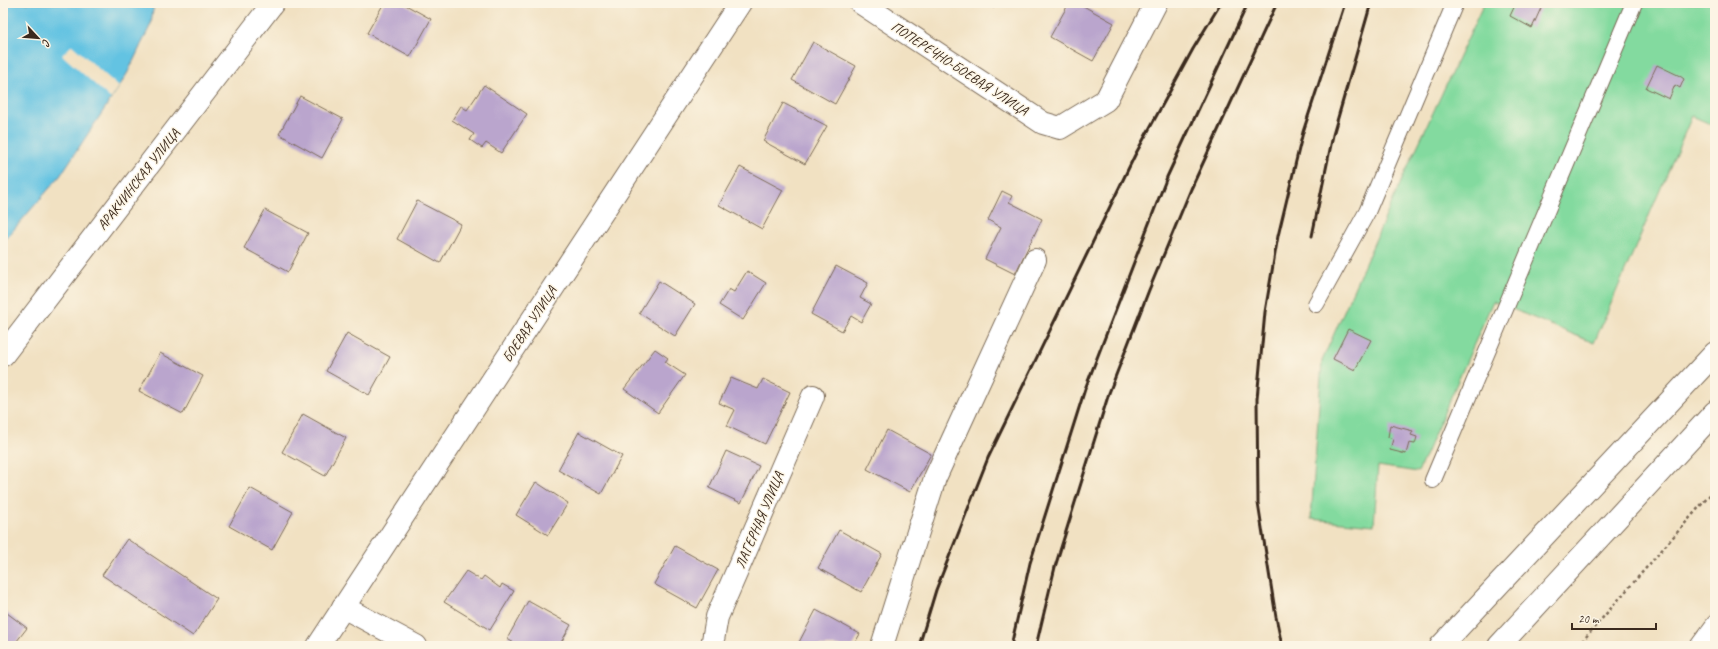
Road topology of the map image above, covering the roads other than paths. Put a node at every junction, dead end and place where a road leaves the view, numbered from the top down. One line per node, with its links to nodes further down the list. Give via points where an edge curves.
1 (273, 3): 10 (street, АРАКЧИНСКАЯ УЛИЦА)
2 (740, 3): 14 (street, БОЕВАЯ УЛИЦА)
3 (861, 3): 4 (street, ПОПЕРЕЧНО-БОЕВАЯ УЛИЦА, via 1043,123 1060,128 1106,100)
4 (1156, 3)
5 (1455, 3): 8 (lane, via 1367,212)
6 (1634, 3): 13 (lane)
7 (1035, 260): 19 (street, via 935,478)
8 (1316, 304)
9 (1715, 353): 20 (street)
10 (3, 355)
11 (813, 396): 18 (street, ЛАГЕРНАЯ УЛИЦА, via 717,618)
12 (1715, 412): 21 (street)
13 (1433, 480)
14 (343, 607): 16 (street, БОЕВАЯ УЛИЦА); 17 (street)
15 (1715, 623): 22 (lane)
16 (318, 646)
17 (416, 646)
18 (712, 646)
19 (882, 646)
20 (1441, 646)
21 (1499, 646)
22 (1698, 646)

